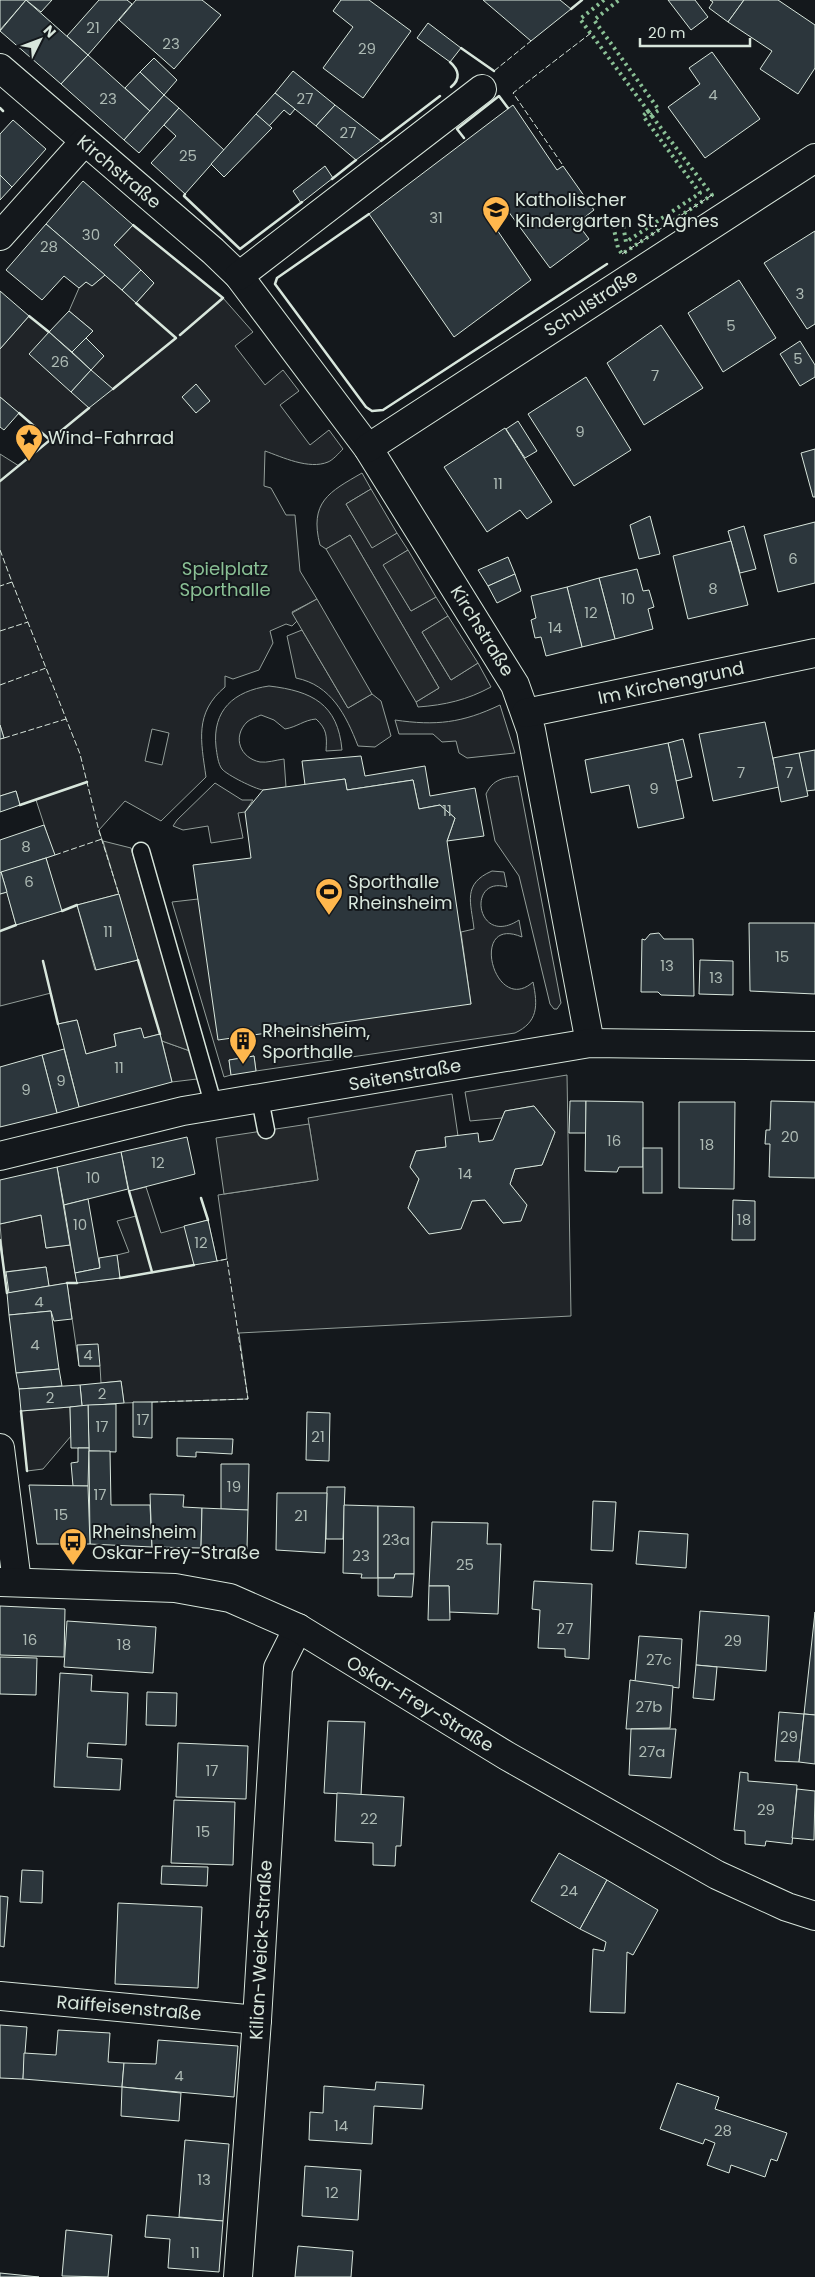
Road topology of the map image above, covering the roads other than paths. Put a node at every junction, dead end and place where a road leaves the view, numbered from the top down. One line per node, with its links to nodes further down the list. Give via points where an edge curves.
1 (0, 68): 3 (street, Kirchstraße)
2 (482, 89): 6 (street)
3 (84, 142): 5 (street); 6 (street, Kirchstraße)
4 (815, 158): 7 (street, Schulstraße)
5 (0, 236)
6 (238, 276): 7 (street, Kirchstraße)
7 (368, 448): 9 (street, Kirchstraße, via 515,684)
8 (815, 652): 9 (street, Im Kirchengrund)
9 (526, 713): 11 (street, Kirchstraße)
10 (141, 851): 14 (lane)
11 (590, 1043): 12 (street, Seitenstraße); 13 (street, Seitenstraße)
12 (815, 1046)
13 (260, 1099): 14 (street, Seitenstraße); 15 (lane)
14 (214, 1107): 16 (street, Seitenstraße, via 183,1111)
15 (266, 1130)
16 (0, 1156)
17 (0, 1448): 18 (street)
18 (9, 1582): 19 (street, Oskar-Frey-Straße, via 175,1588 230,1598)
19 (298, 1628): 20 (street, Oskar-Frey-Straße, via 507,1756 701,1865 787,1907); 22 (street, Kilian-Weick-Straße, via 278,1668)
20 (815, 1916)
21 (0, 1996): 22 (street, Raiffeisenstraße)
22 (257, 2020): 23 (street, Kilian-Weick-Straße)
23 (238, 2277)

